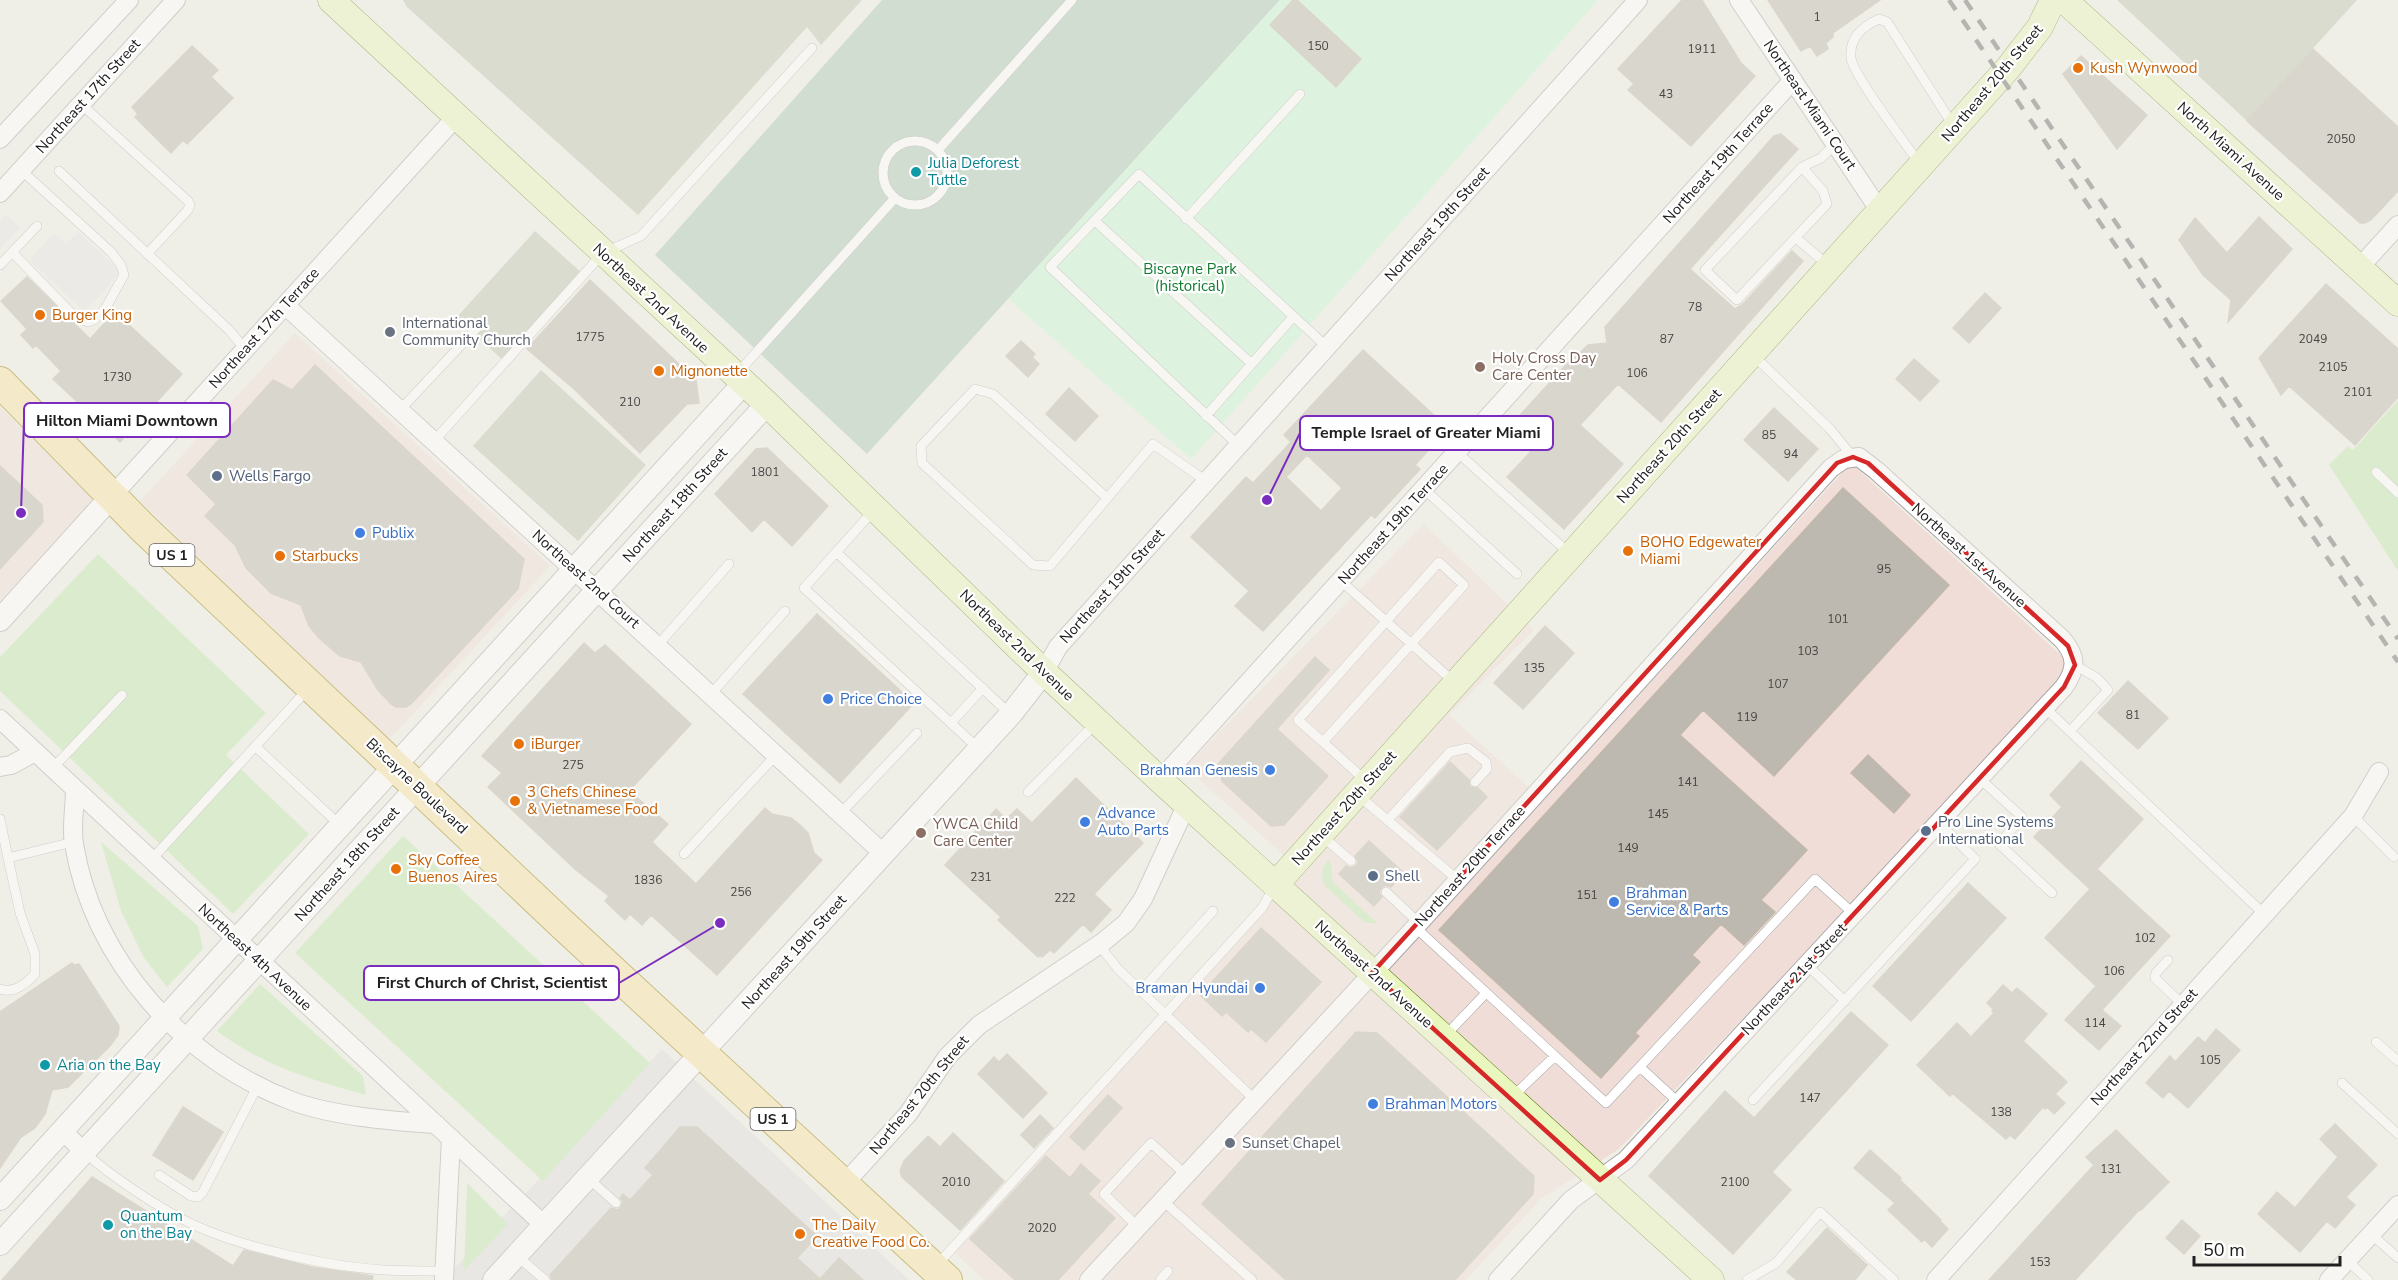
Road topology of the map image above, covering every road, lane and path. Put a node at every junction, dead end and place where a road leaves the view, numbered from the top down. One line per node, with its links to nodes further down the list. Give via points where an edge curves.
1 (129, 0): 15 (street)
2 (176, 0): 12 (street, Northeast 17th Street)
3 (1072, 0): 17 (lane)
4 (1638, 0): 40 (street, Northeast 19th Street)
5 (1739, 0): 10 (street, Northeast Miami Court)
6 (2053, 0): 14 (main road, Northeast 20th Street, via 2040,27)
7 (2064, 0): 35 (main road, North Miami Avenue)
8 (335, 1): 13 (main road, Northeast 2nd Avenue)
9 (812, 48): 32 (lane, via 641,236)
10 (1793, 80): 16 (street, Northeast Miami Court); 51 (street, Northeast 19th Terrace)
11 (1300, 94): 25 (lane)
12 (81, 104): 20 (street, Northeast 17th Street); 31 (lane, via 190,205)
13 (456, 117): 32 (main road, Northeast 2nd Avenue); 37 (street, Northeast 17th Terrace)
14 (1955, 127): 18 (main road, Northeast 20th Street); 18 (lane, via 1887,22 1880,19 1858,33 1851,59 1859,76)
15 (0, 139)
16 (1836, 143): 19 (lane, via 1821,158); 24 (street, Northeast Miami Court)
17 (938, 150): 23 (lane, via 944,159 946,180 935,198 915,205); 23 (lane, via 919,141 899,145 891,152 884,181)
18 (1921, 166): 24 (main road, Northeast 20th Street)
19 (1802, 167): 29 (lane, via 1823,191 1827,204); 29 (lane, via 1705,270 1737,300)
20 (21, 170): 22 (street, Northeast 17th Street); 30 (lane, via 111,252 124,275 105,309 94,320 83,321)
21 (59, 171): 31 (lane)
22 (2, 188)
23 (895, 198): 44 (lane)
24 (1880, 211): 34 (main road, Northeast 20th Street)
25 (1186, 219): 26 (lane, via 1139,174); 38 (lane)
26 (1095, 221): 43 (lane); 48 (lane, via 1050,267)
27 (2398, 225): 35 (street)
28 (37, 226): 30 (lane)
29 (1796, 238): 34 (lane)
30 (12, 252): 33 (lane)
31 (147, 254): 41 (lane)
32 (603, 254): 44 (main road, Northeast 2nd Avenue); 49 (lane)
33 (0, 265)
34 (1830, 267): 42 (main road, Northeast 20th Street)
35 (2360, 268): 36 (main road, North Miami Avenue)
36 (2398, 303)
37 (286, 306): 41 (street, Northeast 17th Terrace); 47 (street, Northeast 2nd Court)
38 (1293, 316): 40 (lane); 43 (lane)
39 (477, 328): 47 (lane)
40 (1327, 347): 50 (street, Northeast 19th Street)
41 (245, 349): 57 (street, Northeast 17th Terrace)
42 (1752, 354): 52 (lane, via 1830,429); 61 (main road, Northeast 20th Street)
43 (1252, 364): 48 (lane)
44 (740, 379): 46 (main road, Northeast 2nd Avenue); 63 (street, Northeast 18th Street)
45 (0, 382): 57 (main road, Biscayne Boulevard / US 1)
46 (766, 404): 59 (main road, Northeast 2nd Avenue); 66 (street, Northeast 18th Street)
47 (400, 410): 49 (street, Northeast 2nd Court)
48 (1206, 416): 50 (lane)
49 (434, 441): 63 (street, Northeast 2nd Court)
50 (1238, 446): 54 (street, Northeast 19th Street)
51 (1457, 452): 55 (street, Northeast 19th Terrace); 61 (lane)
52 (1853, 457): 72 (street, Northeast 1st Avenue, via 1877,471 2062,639); 117 (street, Northeast 20th Terrace, via 1831,468)
53 (2376, 472): 56 (lane)
54 (1206, 481): 58 (lane, via 1153,444); 73 (street, Northeast 19th Street, via 1058,646)
55 (1424, 489): 64 (lane); 65 (street, Northeast 19th Terrace)
56 (2398, 493)
57 (111, 497): 68 (street, Northeast 17th Terrace); 75 (main road, Biscayne Boulevard / US 1)
58 (1107, 498): 58 (lane, via 1050,566 1033,565 922,463 921,446 975,389 993,394)
59 (876, 508): 60 (lane); 73 (main road, Northeast 2nd Avenue)
60 (836, 552): 76 (lane); 83 (lane, via 804,588)
61 (1571, 555): 74 (main road, Northeast 20th Street)
62 (729, 564): 71 (lane)
63 (575, 568): 66 (street, Northeast 2nd Court); 92 (street, Northeast 18th Street)
64 (1517, 574)
65 (1341, 581): 69 (lane); 96 (street, Northeast 19th Terrace)
66 (598, 589): 71 (street, Northeast 2nd Court); 98 (street, Northeast 18th Street)
67 (785, 611): 77 (lane)
68 (0, 620)
69 (1386, 620): 70 (lane); 70 (lane, via 1439,562 1464,585); 86 (lane, via 1298,720)
70 (1411, 644): 74 (lane); 86 (lane)
71 (658, 645): 77 (street, Northeast 2nd Court)
72 (2075, 664): 79 (street, Northeast 21st Street, via 2070,679); 84 (lane, via 2108,690)
73 (1044, 672): 80 (street, Northeast 19th Street); 82 (main road, Northeast 2nd Avenue)
74 (1455, 684): 99 (main road, Northeast 20th Street)
75 (311, 686): 87 (lane); 92 (main road, Biscayne Boulevard / US 1)
76 (983, 688): 80 (lane); 83 (lane)
77 (711, 694): 90 (street, Northeast 2nd Court)
78 (122, 695): 93 (lane)
79 (2044, 707): 84 (lane); 95 (street, Northeast 21st Street)
80 (1011, 714): 88 (street, Northeast 19th Street)
81 (0, 720): 89 (street, Northeast 4th Avenue)
82 (1098, 721): 96 (main road, Northeast 2nd Avenue); 101 (lane)
83 (951, 723): 88 (lane)
84 (2071, 730): 123 (lane)
85 (916, 733): 103 (lane)
86 (1323, 742): 99 (lane)
87 (255, 746): 108 (lane); 115 (lane)
88 (979, 749): 112 (street, Northeast 19th Street)
89 (35, 752): 91 (street, via 11,765); 93 (street, Northeast 4th Avenue)
90 (777, 754): 103 (street, Northeast 2nd Court); 111 (lane)
91 (0, 766)
92 (395, 766): 98 (main road, Biscayne Boulevard / US 1); 108 (street, Northeast 18th Street)
93 (53, 768): 100 (street, Northeast 4th Avenue)
94 (2379, 772): 104 (street, Northeast 22nd Street)
95 (1979, 778): 107 (street, Northeast 21st Street); 120 (lane, via 2022,817 1999,844)
96 (1160, 780): 102 (main road, Northeast 2nd Avenue)
97 (1475, 782): 106 (lane, via 1487,769 1486,762 1468,748 1450,752)
98 (417, 787): 127 (street, Northeast 18th Street); 141 (main road, Biscayne Boulevard / US 1)
99 (1363, 788): 106 (lane); 109 (main road, Northeast 20th Street)
100 (75, 789): 110 (street); 115 (street, Northeast 4th Avenue)
101 (1028, 792)
102 (1187, 804): 118 (main road, Northeast 2nd Avenue); 126 (street, Northeast 20th Street, via 1143,898 1126,923)
103 (841, 813): 112 (street, Northeast 2nd Court)
104 (2353, 816): 113 (lane); 123 (street, Northeast 22nd Street)
105 (0, 819): 114 (lane)
106 (1388, 820): 117 (lane, via 1420,842)
107 (1938, 822): 122 (street, Northeast 21st Street); 134 (lane, via 1975,859)
108 (340, 826): 125 (street, Northeast 18th Street)
109 (1321, 834): 116 (lane); 118 (main road, Northeast 20th Street)
110 (74, 842): 114 (lane); 137 (street, via 88,896 117,956 146,999)
111 (684, 854)
112 (884, 854): 141 (street, Northeast 19th Street)
113 (2394, 857)
114 (8, 858): 131 (lane, via 20,913 35,954 35,974 15,989)
115 (151, 860): 125 (street, Northeast 4th Avenue)
116 (1351, 861)
117 (1458, 880): 124 (street, Northeast 20th Terrace)
118 (1275, 885): 130 (main road, Northeast 2nd Avenue); 136 (lane, via 1262,908)
119 (1386, 892): 124 (lane)
120 (2052, 893)
121 (1213, 911): 132 (lane)
122 (1854, 914): 129 (street, Northeast 21st Street); 144 (lane, via 1815,879)
123 (2264, 915): 135 (street, Northeast 22nd Street)
124 (1417, 925): 130 (street, Northeast 20th Terrace); 133 (lane)
125 (237, 940): 127 (street, Northeast 4th Avenue); 137 (street, Northeast 18th Street)
126 (1099, 945): 132 (lane); 160 (street, Northeast 20th Street, via 962,1040 908,1113)
127 (259, 960): 138 (street, Northeast 18th Street); 151 (street, Northeast 4th Avenue)
128 (2168, 960): 135 (lane, via 2155,978)
129 (1807, 965): 134 (lane); 150 (street, Northeast 21st Street)
130 (1372, 973): 139 (main road, Northeast 2nd Avenue); 148 (street, Northeast 20th Terrace)
131 (0, 989)
132 (1141, 991): 136 (lane)
133 (1486, 993): 139 (lane); 142 (lane)
134 (1845, 1001): 149 (lane)
135 (2182, 1004): 184 (street, Northeast 22nd Street)
136 (1165, 1014): 148 (lane); 173 (lane)
137 (165, 1018): 138 (street); 152 (street, Northeast 18th Street)
138 (188, 1038): 146 (street, via 222,1065); 155 (street, Northeast 18th Street)
139 (1444, 1038): 147 (main road, Northeast 2nd Avenue)
140 (2376, 1042): 143 (lane)
141 (702, 1053): 158 (street, Northeast 19th Street); 160 (main road, Biscayne Boulevard / US 1)
142 (1555, 1056): 144 (lane, via 1606,1103); 147 (lane)
143 (2398, 1061)
144 (1641, 1068): 150 (lane)
145 (2342, 1083): 153 (lane)
146 (258, 1085): 151 (street, via 293,1101 332,1111); 156 (lane, via 198,1197)
147 (1510, 1099): 159 (main road, Northeast 2nd Avenue)
148 (1255, 1100): 157 (street, Northeast 20th Terrace)
149 (1753, 1100)
150 (1679, 1103): 159 (street, Northeast 21st Street, via 1626,1160)
151 (436, 1124): 154 (street, Northeast 4th Avenue)
152 (63, 1131): 155 (street); 161 (street, Northeast 18th Street)
153 (2398, 1134)
154 (451, 1138): 165 (street, Northeast 4th Avenue); 174 (street)
155 (84, 1152): 168 (street, Northeast 18th Street); 174 (lane, via 194,1225 232,1239 270,1251 343,1264)
156 (159, 1175)
157 (1186, 1175): 162 (street, Northeast 20th Terrace); 166 (lane, via 1151,1143 1104,1194)
158 (588, 1178): 163 (lane); 165 (street, Northeast 19th Street)
159 (1600, 1180): 180 (street, Northeast 21st Street, via 1571,1200); 181 (main road, Northeast 2nd Avenue)
160 (844, 1184): 173 (main road, Biscayne Boulevard / US 1)
161 (0, 1199)
162 (1162, 1200): 166 (street, Northeast 20th Terrace); 179 (lane)
163 (616, 1203)
164 (2398, 1205): 167 (street)
165 (544, 1225): 169 (street, Northeast 19th Street)
166 (1138, 1227): 177 (street, Northeast 20th Terrace)
167 (2371, 1234): 170 (lane); 171 (street)
168 (0, 1244)
169 (516, 1256): 175 (street, Northeast 19th Street); 176 (lane)
170 (2398, 1258)
171 (2347, 1260): 185 (street); 186 (lane)
172 (1168, 1271): 178 (lane)
173 (940, 1274)
174 (444, 1275)
175 (494, 1280)
176 (545, 1280)
177 (1089, 1280)
178 (1160, 1280)
179 (1251, 1280)
180 (1498, 1280)
181 (1711, 1280)
182 (1747, 1280): 183 (lane, via 1776,1263 1820,1212)
183 (1894, 1280)
184 (1936, 1280)
185 (2329, 1280)
186 (2368, 1280)

